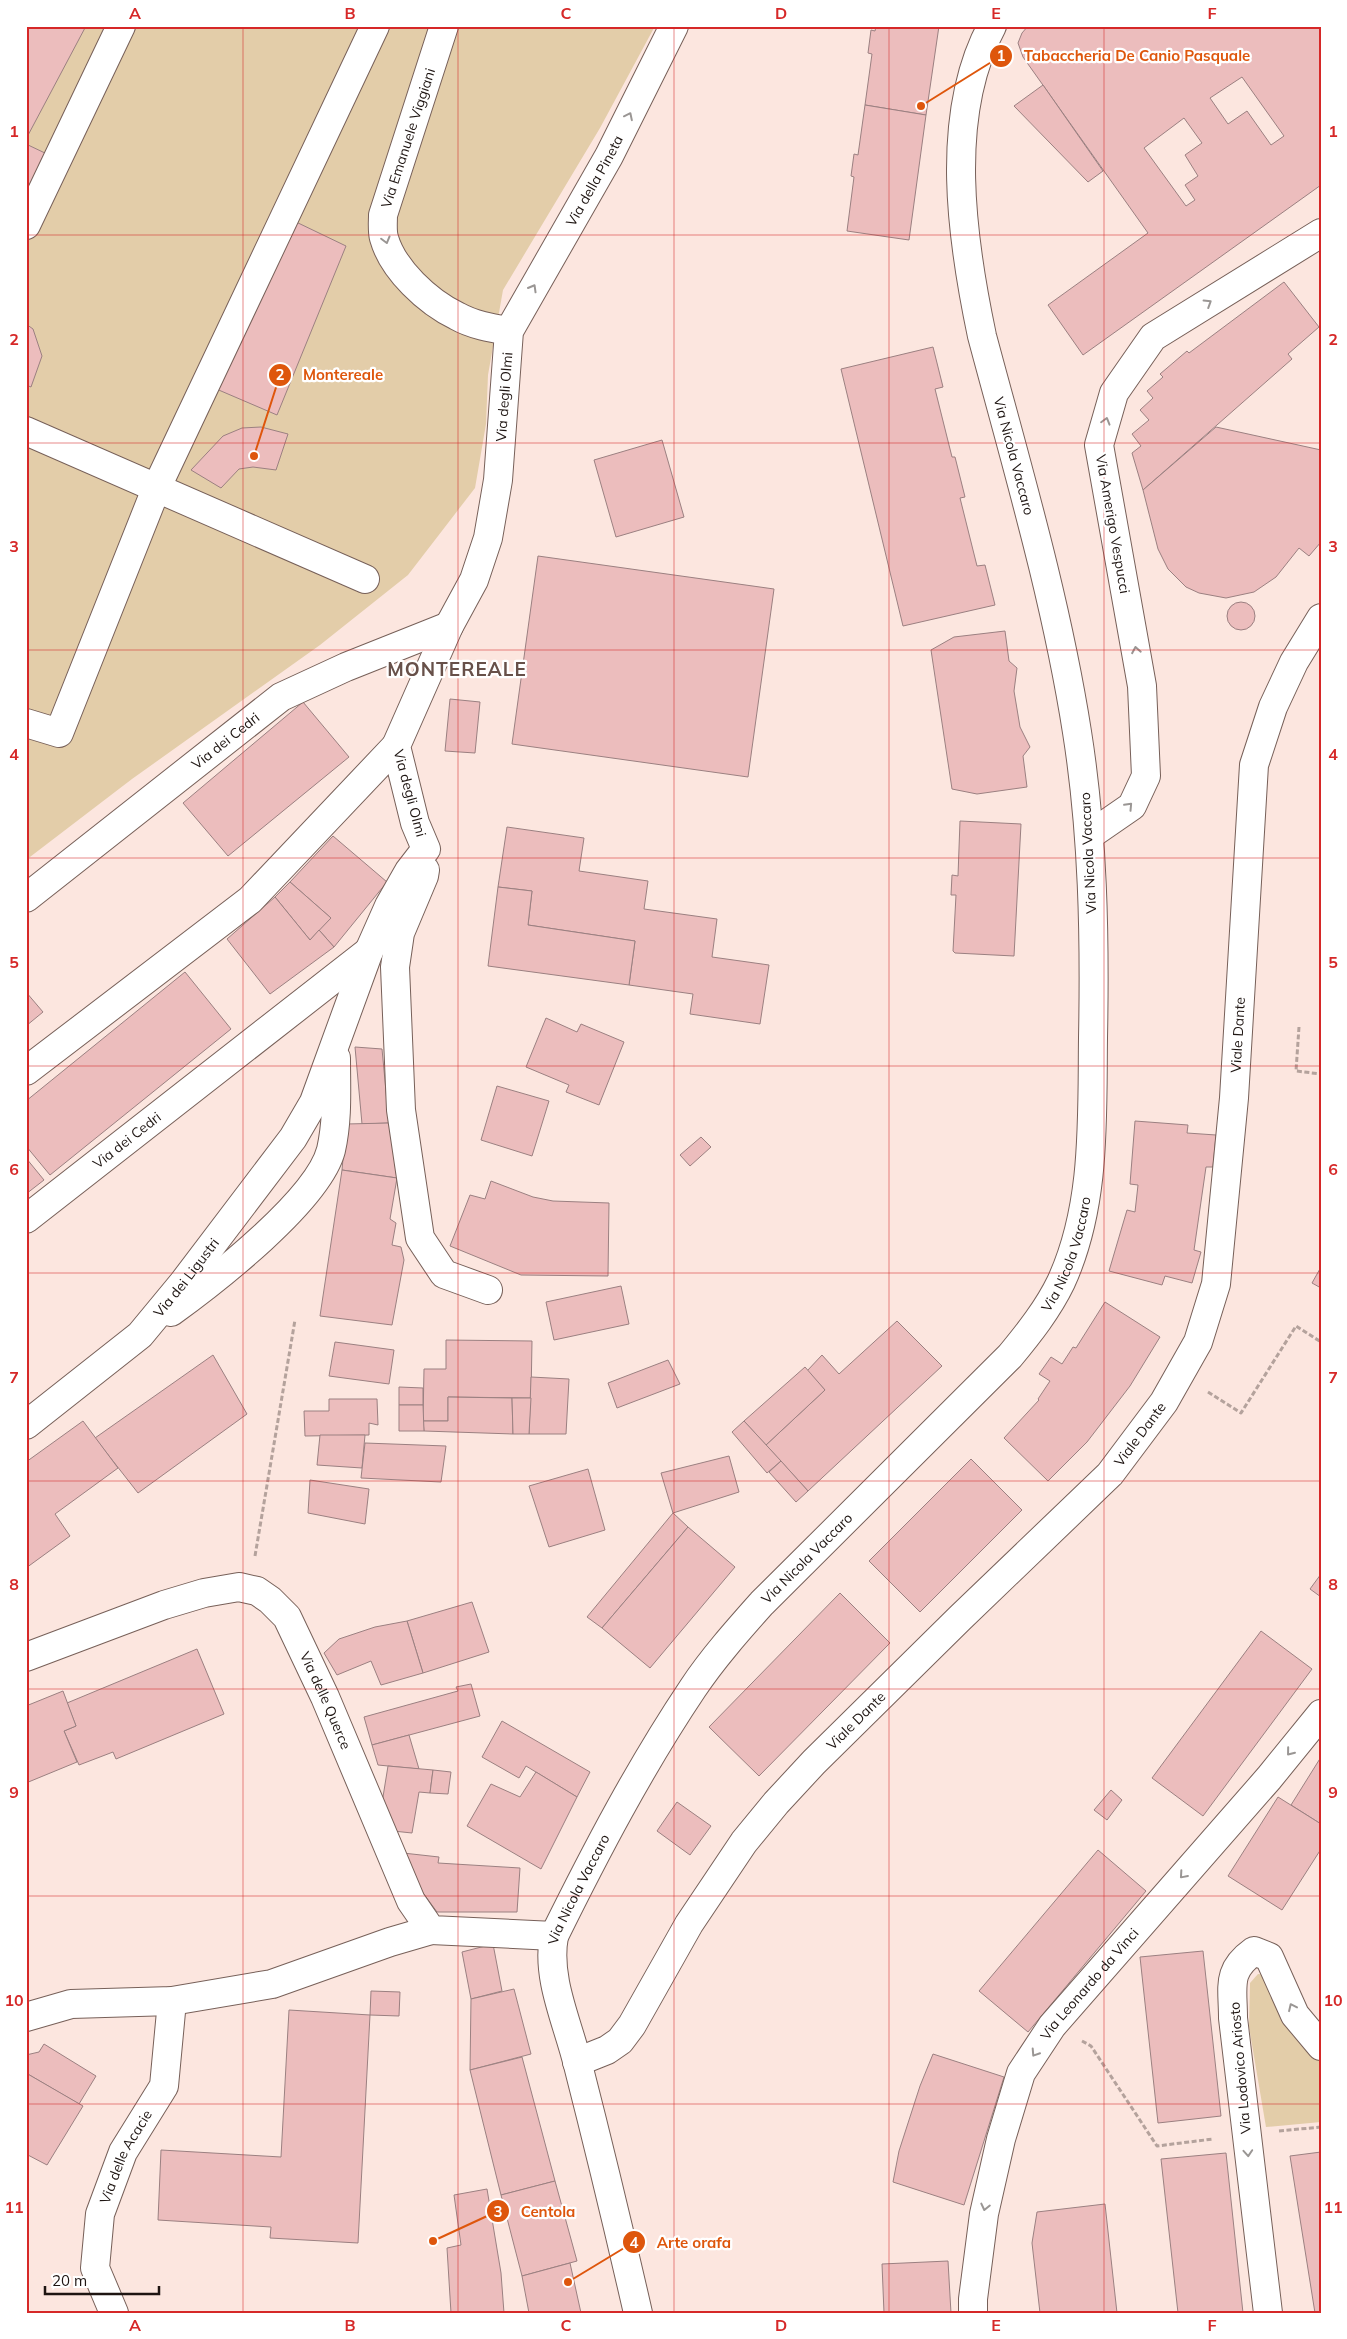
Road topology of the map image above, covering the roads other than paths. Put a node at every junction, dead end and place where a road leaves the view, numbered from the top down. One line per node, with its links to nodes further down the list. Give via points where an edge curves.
1 (121, 26): 6 (street)
2 (374, 26): 10 (street)
3 (444, 26): 8 (street, Via Emanuele Viggiani, one-way to 8, via 383,215 383,237 390,254 430,298 457,316 482,326)
4 (674, 26): 8 (street, Via della Pineta, one-way to 4, via 609,156)
5 (992, 26): 16 (street, Via Nicola Vaccaro, via 984,41 969,91 963,138 961,206 982,336 1063,652)
6 (26, 225)
7 (1321, 233): 16 (street, Via Amerigo Vespucci, one-way to 7, via 1132,806 1146,776 1142,686 1099,445 1114,393 1153,337)
8 (509, 331): 13 (street, Via degli Olmi, via 498,480 488,538 474,580)
9 (26, 431): 10 (street)
10 (156, 489): 11 (street); 14 (street, via 59,733)
11 (365, 579)
12 (1321, 618): 34 (street, Viale Dante, via 1294,662 1273,707 1254,765 1234,1098 1216,1284 1198,1342 1164,1402 1110,1474 953,1624 776,1803 744,1842 689,1924 620,2042)
13 (449, 626): 15 (street, Via degli Olmi); 18 (street, Via dei Cedri, via 346,666 281,696)
14 (26, 723)
15 (396, 746): 17 (street, Via degli Olmi, via 415,823); 21 (street, via 250,900)
16 (1090, 835): 30 (street, Via Nicola Vaccaro, via 1094,1016 1092,1125 1082,1221 1060,1284 1030,1332 1010,1356 805,1558 728,1641 658,1743 605,1836)
17 (426, 849): 19 (street, Via degli Olmi, via 389,906); 24 (street, via 424,876 400,933 395,967 401,1110 420,1238 444,1274)
18 (26, 898)
19 (368, 951): 20 (street, Via degli Olmi); 23 (street, Via dei Cedri)
20 (335, 1042): 22 (street, Via degli Olmi); 25 (street, via 337,1116 330,1151 322,1170 249,1250 206,1287)
21 (26, 1071)
22 (314, 1102): 25 (street, Via dei Ligustri, via 293,1138 184,1283)
23 (26, 1219)
24 (488, 1290)
25 (140, 1335): 26 (street, Via dei Ligustri)
26 (26, 1425)
27 (26, 1657): 29 (street, Via delle Querce, via 196,1595 239,1587 257,1591 287,1617 325,1696 411,1901)
28 (1321, 1714): 37 (street, Via Leonardo da Vinci, one-way to 37, via 1052,2026 1021,2073 1001,2139 984,2214)
29 (431, 1930): 30 (street); 31 (street, via 272,1984)
30 (554, 1936): 34 (street, Via Nicola Vaccaro, via 550,1954 554,1977)
31 (172, 2001): 32 (street, via 71,2004); 35 (street, Via delle Acacie, via 164,2086 123,2152 100,2214 95,2268)
32 (26, 2017)
33 (1321, 2046): 38 (street, Via Lodovico Ariosto, one-way to 38, via 1295,2015 1269,1957 1254,1951 1240,1962 1234,1975 1233,2018)
34 (577, 2062): 36 (street, Via Nicola Vaccaro)
35 (114, 2313)
36 (638, 2313)
37 (973, 2313)
38 (1268, 2313)

